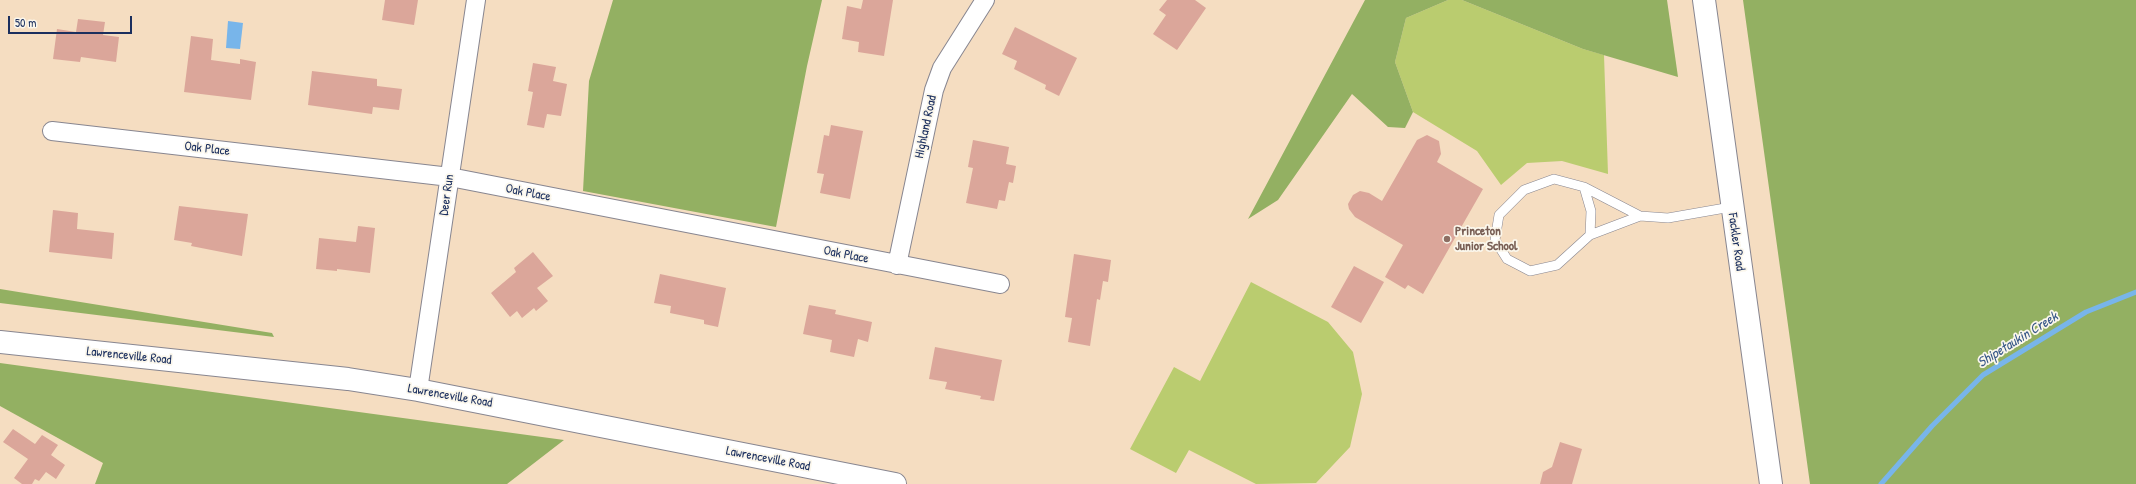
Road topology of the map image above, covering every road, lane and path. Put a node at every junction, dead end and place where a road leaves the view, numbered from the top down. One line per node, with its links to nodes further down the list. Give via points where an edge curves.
1 (476, 0): 5 (street, Deer Run)
2 (986, 0): 10 (street, Highland Road, via 942,68 934,90)
3 (1704, 0): 7 (main road, Fackler Road)
4 (52, 131): 5 (street, Oak Place)
5 (450, 177): 10 (street, Oak Place); 13 (street, Deer Run)
6 (1584, 187): 8 (lane); 9 (lane, via 1591,211); 9 (lane, via 1554,179 1524,190 1499,215 1495,240 1507,259 1530,271 1557,265)
7 (1732, 207): 8 (lane, via 1668,218); 15 (main road, Fackler Road)
8 (1640, 216): 9 (lane)
9 (1590, 236)
10 (897, 265): 11 (street, Oak Place)
11 (1000, 284)
12 (0, 342): 13 (main road, Lawrenceville Road, via 348,379)
13 (418, 390): 14 (main road, Lawrenceville Road)
14 (895, 484)
15 (1770, 484)

